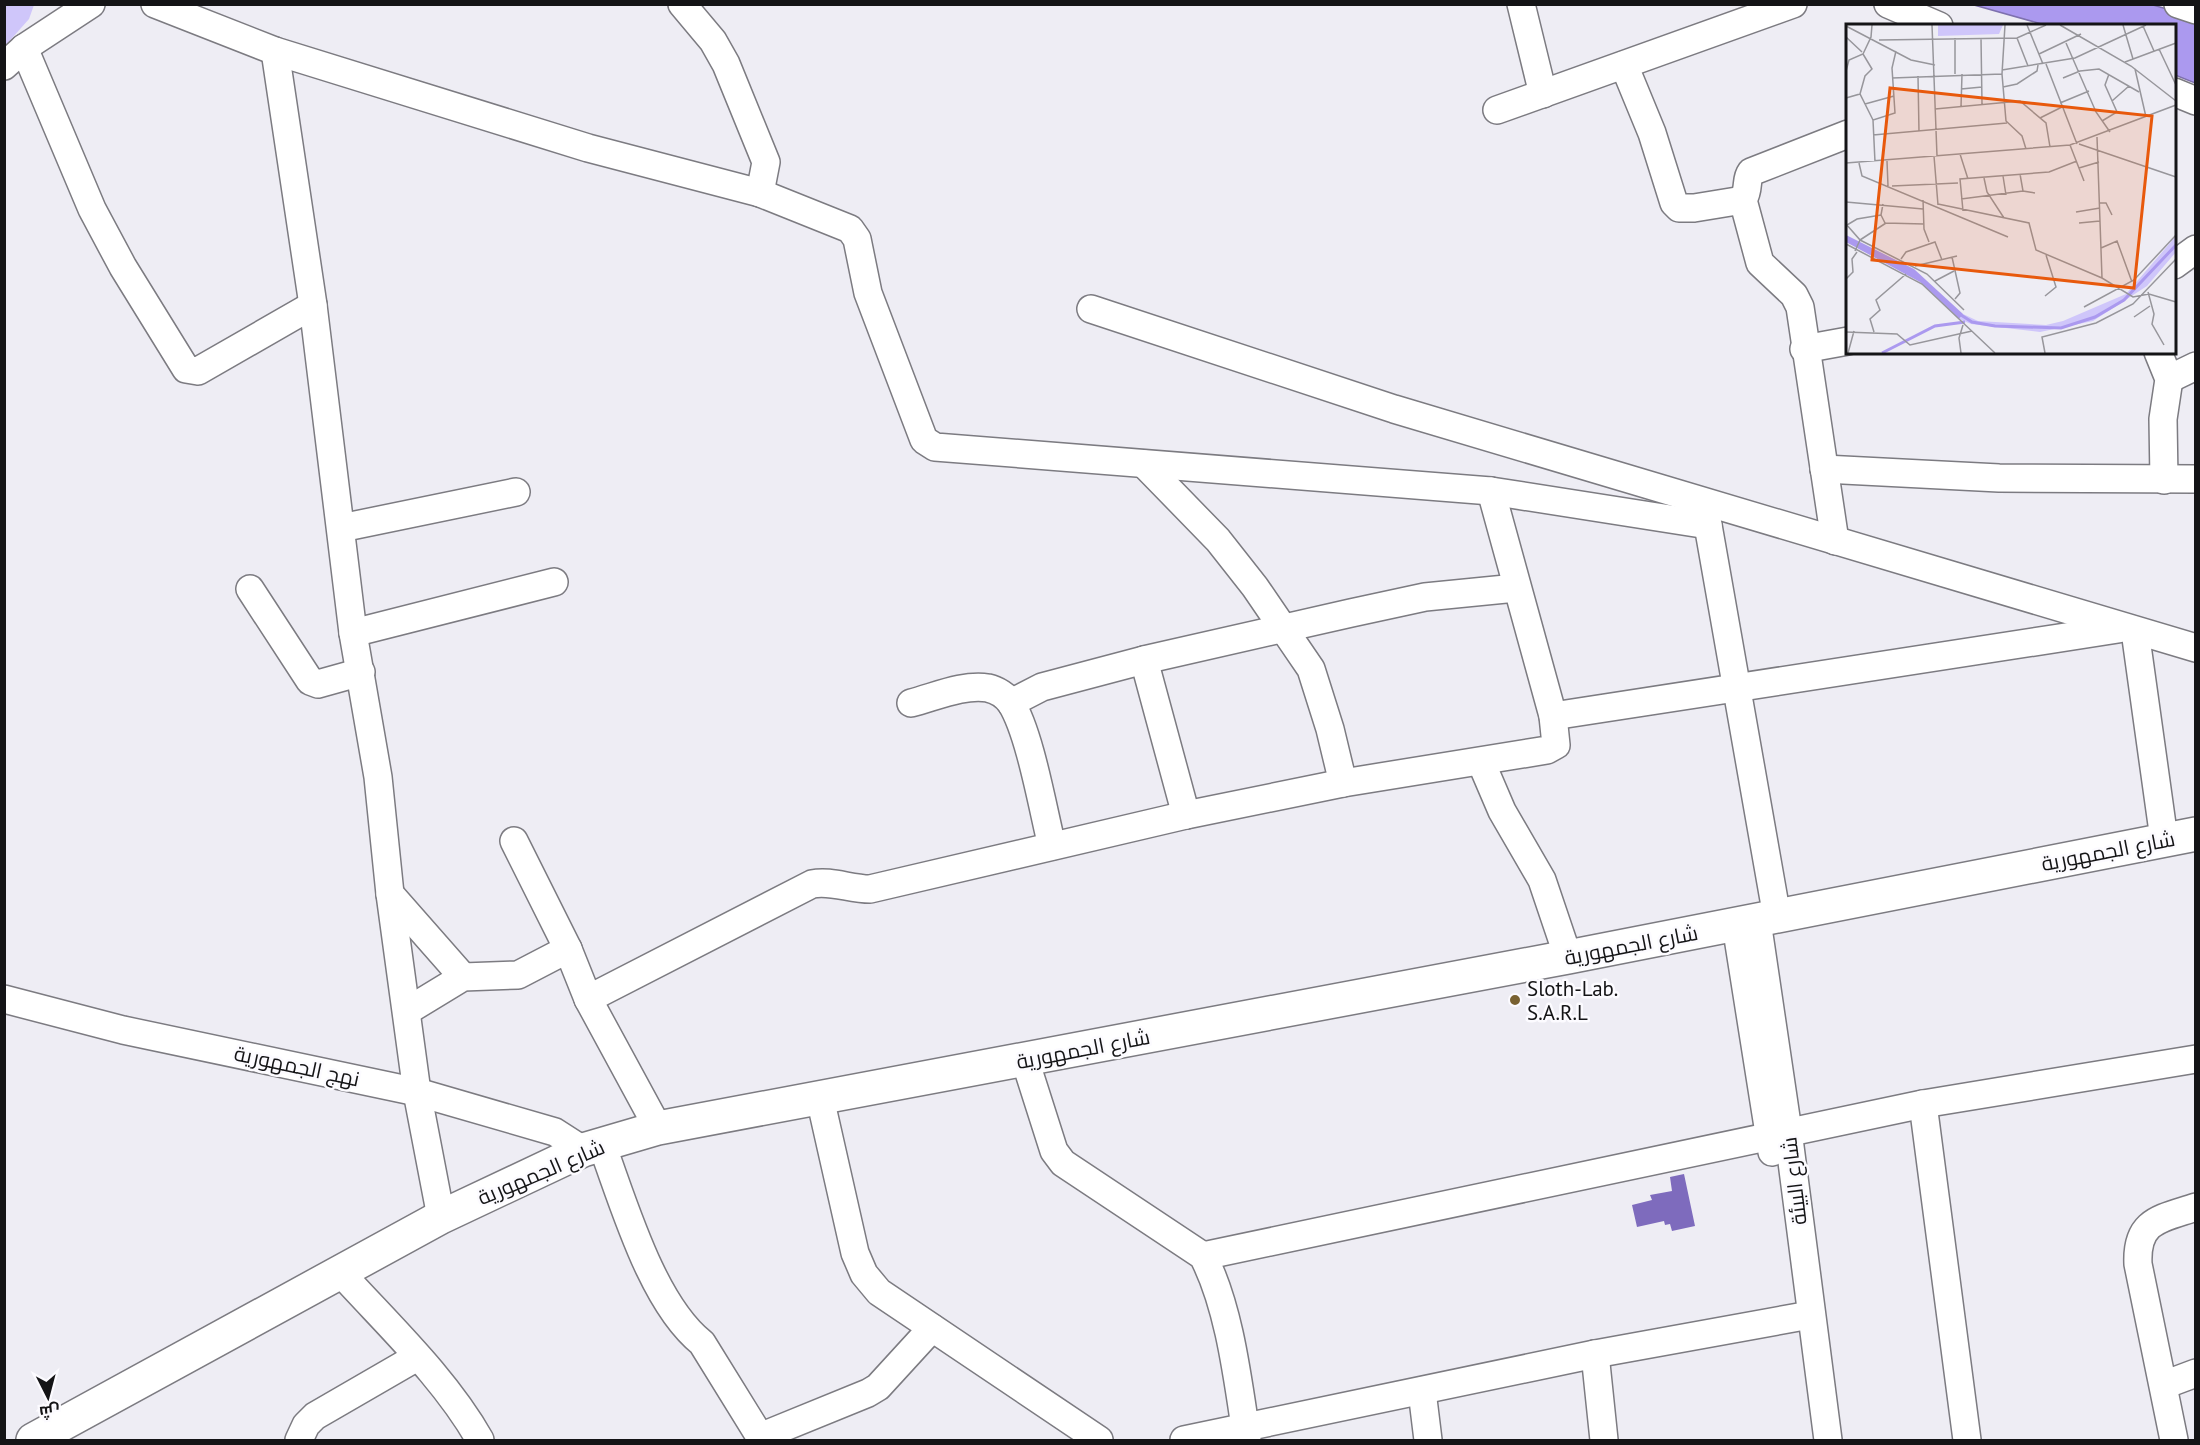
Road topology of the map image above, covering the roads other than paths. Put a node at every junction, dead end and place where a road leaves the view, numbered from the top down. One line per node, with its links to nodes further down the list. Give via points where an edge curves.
1 (91, 4): 11 (street)
2 (154, 4): 10 (street)
3 (682, 4): 18 (street, via 713,41 726,64 766,162)
4 (1521, 4): 14 (street)
5 (1793, 4): 12 (street)
6 (1888, 4): 9 (street)
7 (2178, 4): 8 (street)
8 (2196, 10)
9 (1934, 24)
10 (275, 51): 18 (street, via 588,148); 22 (street)
11 (14, 57): 22 (street, via 123,267 186,369 198,371)
12 (1624, 65): 14 (street); 19 (street, via 1678,208)
13 (2176, 92): 15 (street)
14 (1543, 94): 16 (street)
15 (2196, 101)
16 (1497, 110)
17 (1846, 135): 19 (street, via 1751,172 1749,190)
18 (760, 193): 29 (street, via 854,232 868,293 927,444)
19 (1743, 200): 25 (street, via 1760,263 1798,301)
20 (2196, 249): 21 (street)
21 (2176, 264)
22 (313, 305): 36 (street)
23 (1091, 309): 35 (street)
24 (1846, 341): 25 (street)
25 (1804, 349): 30 (street)
26 (2159, 354): 28 (street)
27 (2196, 366): 28 (street)
28 (2169, 379): 32 (street, via 2163,419)
29 (1144, 464): 33 (street); 41 (street, via 1218,540)
30 (1824, 469): 32 (street, via 1999,478); 37 (street)
31 (2196, 479): 32 (street)
32 (2164, 480)
33 (1491, 491): 35 (street); 39 (street)
34 (516, 492): 36 (street)
35 (1703, 512): 37 (street); 47 (street, شارع البيئة)
36 (341, 528): 43 (street)
37 (1835, 541): 42 (street)
38 (554, 582): 43 (street)
39 (1516, 588): 41 (street, via 1425,597); 50 (street)
40 (250, 589): 46 (street, via 310,681 318,684)
41 (1283, 627): 45 (street); 52 (street, via 1311,669)
42 (2131, 629): 44 (street); 47 (street); 55 (street)
43 (353, 633): 46 (street)
44 (2196, 648)
45 (1144, 660): 48 (street, via 1042,687); 53 (street)
46 (361, 672): 58 (street, via 378,777)
47 (1738, 689): 50 (street); 59 (street, شارع البيئة)
48 (1011, 703): 49 (street, via 989,688 967,687); 57 (street)
49 (911, 704)
50 (1553, 716): 51 (street, via 1556,745)
51 (1481, 762): 52 (street); 61 (street, via 1502,811 1542,880)
52 (1342, 783): 53 (street)
53 (1186, 815): 57 (street)
54 (2196, 834): 55 (main road, شارع الجمهورية)
55 (2164, 839): 59 (main road, شارع الجمهورية)
56 (514, 842): 60 (street)
57 (1052, 846): 64 (street, via 870,889 812,884)
58 (390, 894): 62 (street); 65 (street)
59 (1757, 921): 61 (main road, شارع الجمهورية); 72 (street, شارع البيئة)
60 (568, 950): 62 (street, via 518,975); 64 (street)
61 (1568, 957): 67 (main road, شارع الجمهورية)
62 (463, 977): 65 (street)
63 (4, 999): 68 (street, نهج الجمهورية, via 123,1030)
64 (588, 999): 71 (street)
65 (407, 1011): 68 (street)
66 (2196, 1059): 70 (street)
67 (1025, 1060): 69 (main road, شارع الجمهورية); 76 (street, via 1054,1151 1063,1163)
68 (417, 1092): 73 (street, نهج الجمهورية, via 555,1132); 75 (street)
69 (820, 1098): 71 (main road, شارع الجمهورية); 79 (street, via 855,1253 864,1274 879,1292)
70 (1923, 1104): 72 (street); 96 (street)
71 (658, 1128): 73 (main road, شارع الجمهورية)
72 (1779, 1133): 76 (street); 78 (street, شارع البيئة)
73 (592, 1147): 75 (main road, شارع الجمهورية); 87 (street, via 627,1212 670,1308 702,1343)
74 (2196, 1207): 83 (street, via 2151,1224 2138,1247 2138,1264)
75 (441, 1217): 77 (main road, شارع الجمهورية)
76 (1203, 1256): 85 (street, via 1227,1329)
77 (340, 1272): 81 (street); 86 (main road, شارع الجمهورية)
78 (1801, 1317): 80 (street); 94 (street, شارع البيئة); 95 (street, شارع البيئة)
79 (932, 1328): 87 (street, via 878,1387); 90 (street)
80 (1595, 1354): 84 (street); 93 (street)
81 (417, 1357): 88 (street, via 315,1416); 89 (street)
82 (2196, 1373): 83 (street)
83 (2164, 1385): 97 (street)
84 (1422, 1391): 85 (street); 92 (street)
85 (1246, 1434): 91 (street)
86 (48, 1437)
87 (761, 1439)
88 (299, 1440)
89 (480, 1440)
90 (1099, 1440)
91 (1184, 1440)
92 (1428, 1440)
93 (1604, 1440)
94 (1812, 1440)
95 (1828, 1440)
96 (1967, 1440)
97 (2174, 1440)

